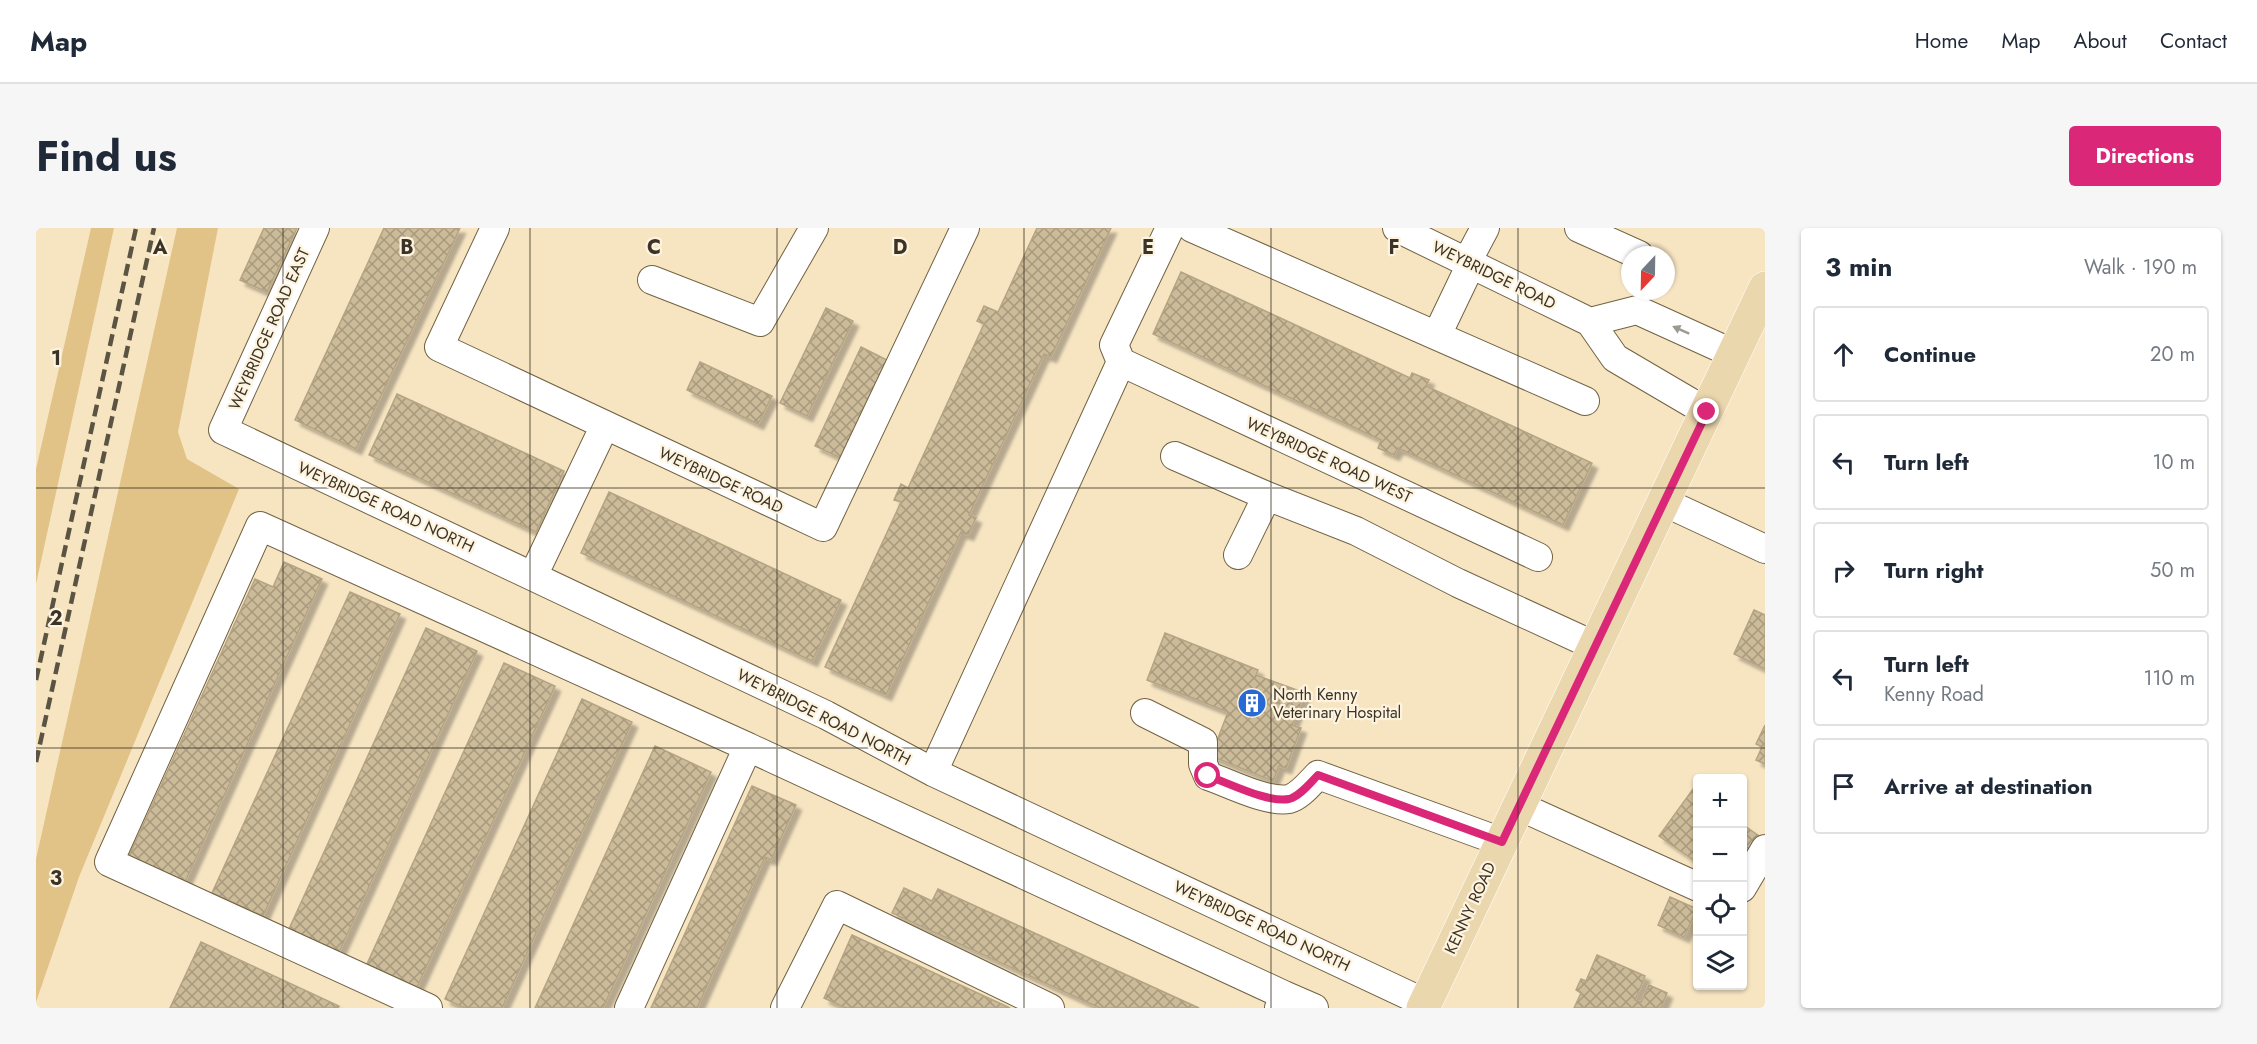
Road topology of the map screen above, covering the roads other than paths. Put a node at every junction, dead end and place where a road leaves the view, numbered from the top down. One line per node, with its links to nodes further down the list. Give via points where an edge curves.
1 (315, 228): 21 (street, WEYBRIDGE ROAD EAST)
2 (495, 228): 20 (street, WEYBRIDGE ROAD, via 439,347)
3 (814, 228): 12 (street, via 760,322)
4 (965, 228): 20 (street, WEYBRIDGE ROAD, via 823,527)
5 (1170, 228): 17 (street, via 1114,345)
6 (1192, 228): 15 (street)
7 (1397, 228): 11 (street, WEYBRIDGE ROAD)
8 (1485, 228): 11 (street)
9 (1579, 228): 10 (street)
10 (1621, 247)
11 (1469, 263): 14 (street, WEYBRIDGE ROAD); 15 (street)
12 (652, 280)
13 (1765, 288): 16 (main road, KENNY ROAD)
14 (1590, 322): 16 (street, one-way to 14, via 1637,310); 19 (street, WEYBRIDGE ROAD, via 1615,358)
15 (1437, 335): 18 (street)
16 (1734, 354): 19 (main road, KENNY ROAD)
17 (1121, 362): 27 (street, WEYBRIDGE ROAD WEST); 32 (street)
18 (1585, 401)
19 (1707, 412): 24 (main road, KENNY ROAD)
20 (604, 425): 28 (street)
21 (223, 430): 28 (street, WEYBRIDGE ROAD NORTH)
22 (1175, 456): 23 (street)
23 (1267, 496): 26 (street); 29 (street, via 1356,531)
24 (1664, 502): 25 (street); 29 (main road, KENNY ROAD)
25 (1765, 549)
26 (1238, 555)
27 (1538, 557)
28 (533, 576): 32 (street, WEYBRIDGE ROAD NORTH, via 826,715)
29 (1595, 646): 33 (main road, KENNY ROAD)
30 (1145, 713): 34 (street, via 1203,742 1203,764 1208,776 1271,798 1290,799 1318,775)
31 (748, 747): 38 (street); 40 (street, via 260,526 109,862); 41 (street)
32 (933, 772): 39 (street, WEYBRIDGE ROAD NORTH)
33 (1519, 806): 34 (main road, KENNY ROAD); 37 (street)
34 (1502, 842): 39 (main road, KENNY ROAD)
35 (1765, 849): 36 (street)
36 (1746, 882)
37 (1693, 885)
38 (1281, 1002): 44 (street)
39 (1424, 1005)
40 (428, 1008)
41 (629, 1008)
42 (785, 1008): 43 (street, via 837,905)
43 (1050, 1008)
44 (1314, 1008)

